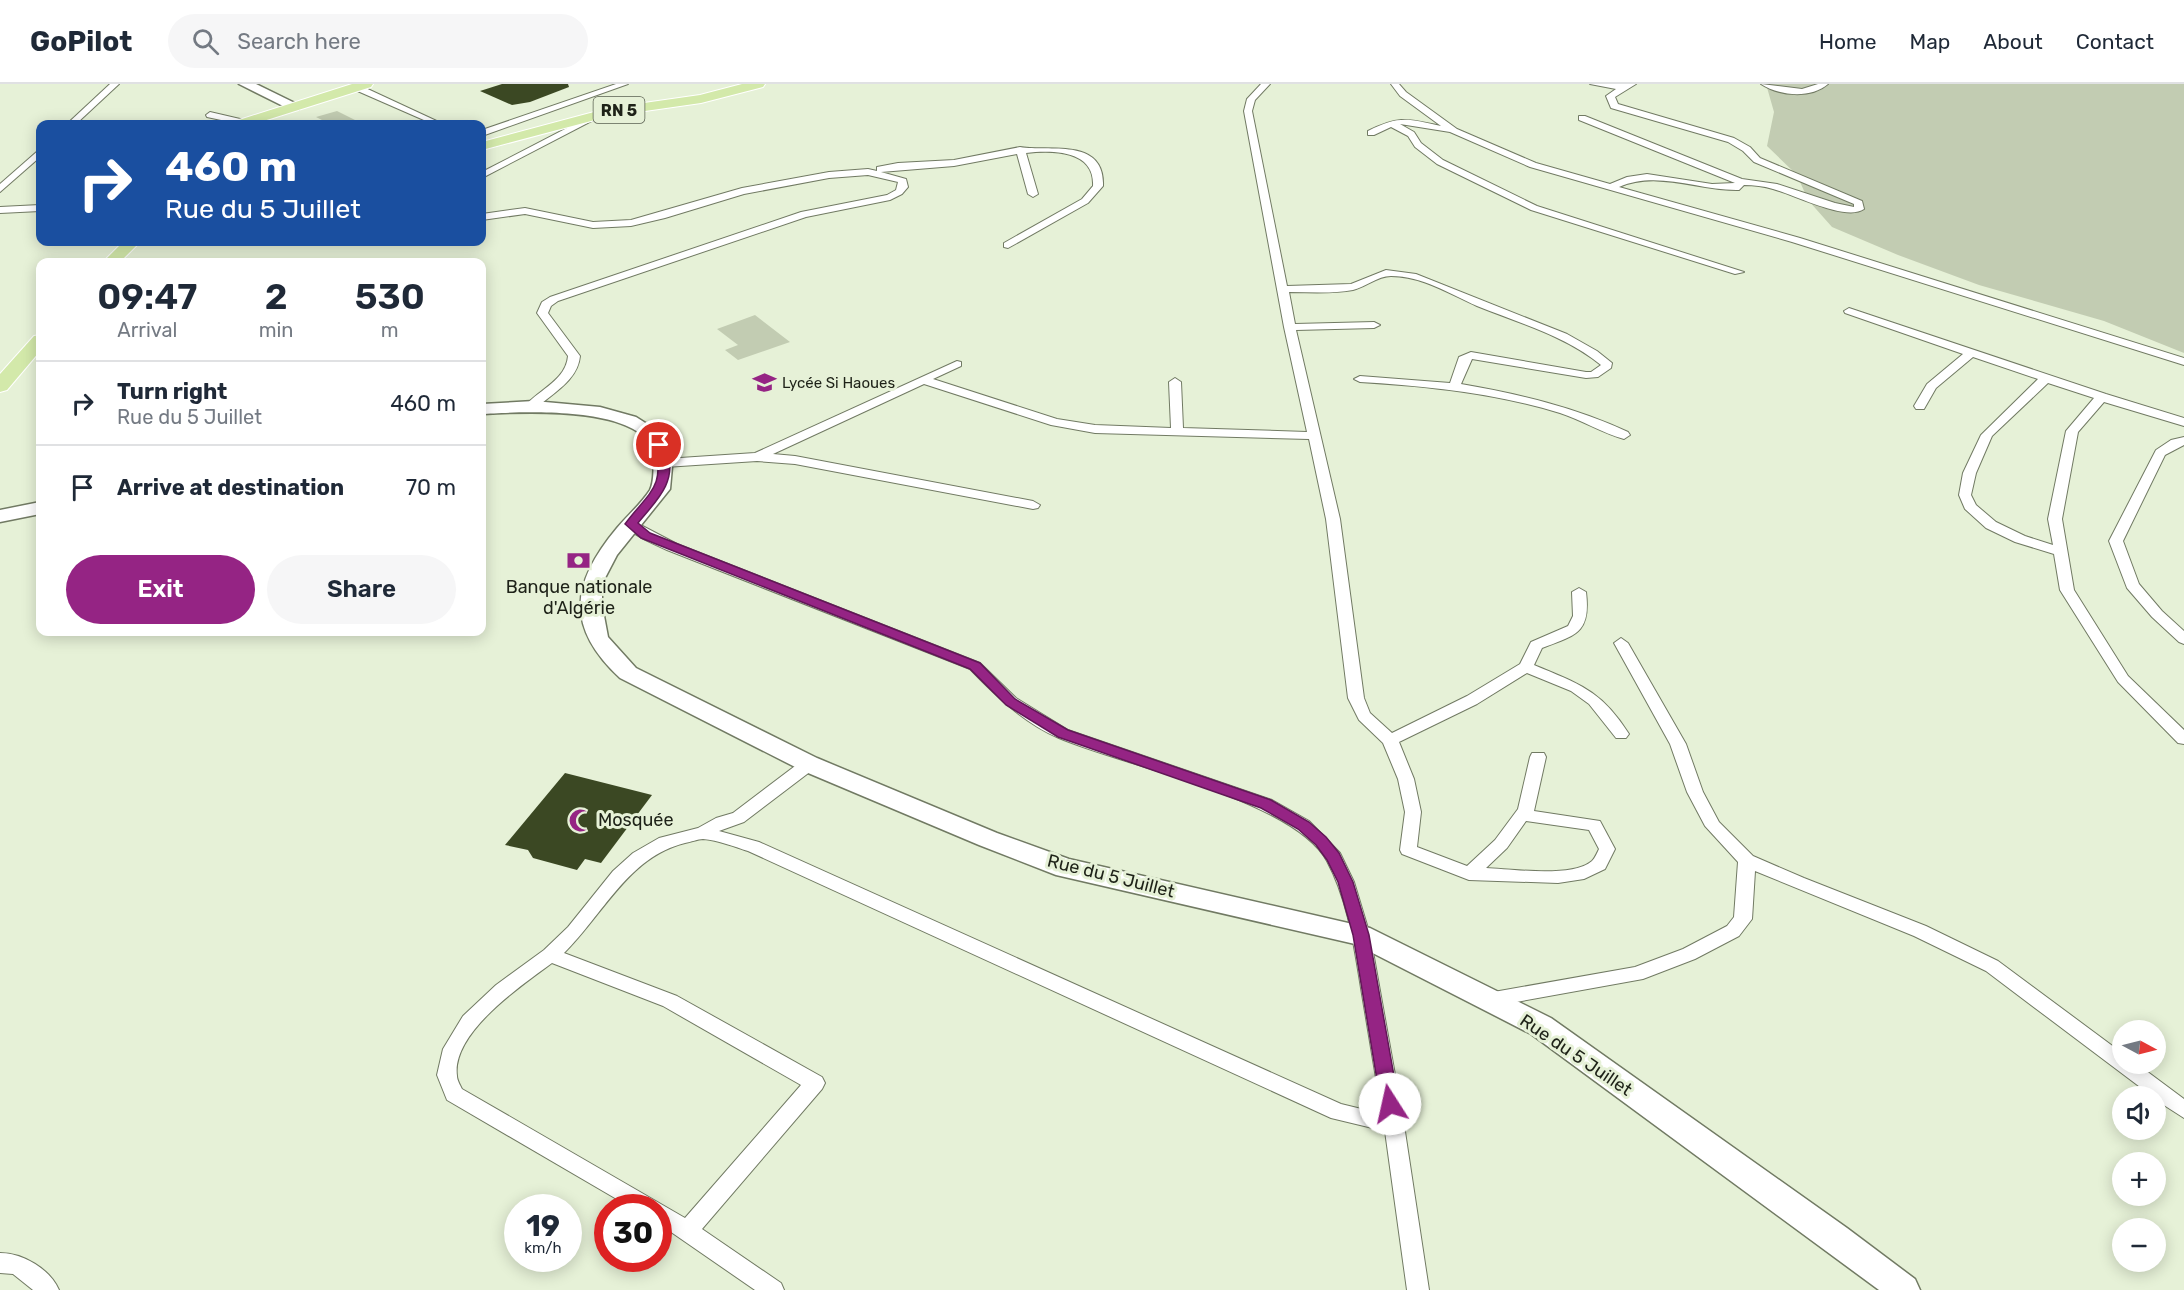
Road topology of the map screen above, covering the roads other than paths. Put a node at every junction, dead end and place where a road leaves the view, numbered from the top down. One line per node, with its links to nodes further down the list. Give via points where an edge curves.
1 (115, 84): 16 (street)
2 (245, 84): 12 (street)
3 (624, 84): 22 (street)
4 (758, 84): 13 (main road, RN 5, via 701,99)
5 (1266, 84): 40 (street, via 1251,99 1248,111)
6 (1395, 84): 21 (street)
7 (1594, 84): 11 (street)
8 (1765, 84): 9 (street, via 1808,93)
9 (1824, 84)
10 (361, 86): 12 (main road); 19 (street)
11 (1628, 86): 29 (street, via 1610,96 1614,106 1630,114 1731,139 1751,151 1757,160 1859,203 1859,208 1840,207 1776,187)
12 (294, 106): 18 (main road)
13 (599, 114): 24 (main road, RN 5); 28 (street)
14 (210, 115): 17 (street)
15 (1582, 118): 29 (street)
16 (75, 120)
17 (229, 120)
18 (256, 120)
19 (431, 120)
20 (1391, 123): 21 (street, via 1406,121); 23 (street); 39 (street, via 1411,134 1418,145 1440,162 1533,208)
21 (1454, 131): 30 (street, via 1533,165)
22 (486, 132)
23 (1371, 133)
24 (486, 145)
25 (1020, 150): 27 (street, via 954,163 886,167); 32 (street); 36 (street, via 1069,150 1084,156 1098,172 1098,186 1085,201)
26 (36, 156): 31 (street)
27 (868, 172): 35 (street, via 742,191 631,223 593,225 525,211); 55 (street, via 895,177 903,181 903,187 882,199 804,214 546,304 542,313 574,356 575,363)
28 (486, 173)
29 (1740, 182): 30 (street, via 1739,187 1723,189 1652,177)
30 (1613, 186): 46 (street)
31 (0, 189)
32 (1033, 194)
33 (36, 208): 34 (street)
34 (0, 210)
35 (486, 216)
36 (1008, 245)
37 (128, 246): 38 (main road)
38 (115, 258)
39 (1739, 272)
40 (1283, 289): 43 (street); 53 (street, via 1349,288 1375,275 1407,275 1589,350 1607,366 1594,375 1586,375 1471,356 1465,357)
41 (1849, 311): 45 (street)
42 (1374, 325): 43 (street)
43 (1290, 327): 61 (street)
44 (36, 345): 52 (main road)
45 (1970, 354): 48 (street); 56 (street, via 1931,386)
46 (2184, 362)
47 (957, 364): 50 (street)
48 (2047, 377): 54 (street); 69 (street, via 1988,433 1966,480 1965,495 1972,508 2008,535)
49 (1360, 379): 53 (street, via 1414,380)
50 (923, 380): 59 (street, via 1055,423 1095,429); 63 (street)
51 (1175, 382): 59 (street)
52 (0, 386)
53 (1454, 387): 60 (street, via 1569,412)
54 (2102, 397): 58 (street); 69 (street, via 2072,431 2055,519)
55 (532, 405): 57 (street); 64 (street, via 590,410 626,419 649,432)
56 (1920, 406)
57 (486, 409)
58 (2184, 422)
59 (1177, 432): 61 (street)
60 (1624, 435)
61 (1315, 436): 76 (street, via 1333,519 1356,698 1364,716)
62 (2184, 441): 71 (street, via 2160,453 2116,541 2132,585)
63 (757, 457): 64 (street); 65 (street, via 887,475)
64 (665, 463): 68 (street, Rue du 5 Juillet, via 662,486)
65 (1033, 504)
66 (36, 509): 67 (street)
67 (0, 516)
68 (631, 524): 78 (street, Rue du 5 Juillet, via 608,551 594,577 590,606 597,638 611,657 628,673); 83 (street, via 646,536 672,547 975,666 1011,702 1063,734 1266,804 1303,825 1334,857)
69 (2060, 551): 75 (street, via 2067,590 2092,633 2123,679)
70 (1579, 592): 73 (street, via 1580,624 1536,645)
71 (2184, 639)
72 (1620, 643): 81 (street, via 1678,744 1695,792 1713,826)
73 (1526, 667): 74 (street, via 1594,699); 76 (street, via 1473,700)
74 (1621, 734)
75 (2184, 739)
76 (1390, 740): 82 (street, via 1407,779 1413,812 1408,850)
77 (1538, 757): 79 (street)
78 (809, 764): 80 (street, via 738,818); 83 (street, Rue du 5 Juillet, via 1065,868)
79 (1522, 815): 82 (street, via 1501,844); 82 (street, via 1594,825 1607,849 1599,865 1584,873 1558,878)
80 (703, 833): 84 (street, via 665,842 639,857); 89 (street, via 753,846 1338,1112)
81 (1747, 860): 85 (street, via 1743,919 1733,932 1637,974); 86 (street, via 1920,931 1992,966)
82 (1469, 874)
83 (1361, 935): 85 (street, Rue du 5 Juillet); 89 (street)
84 (550, 955): 90 (street, via 502,990 470,1021 452,1049 447,1075 454,1094); 92 (street, via 670,1001 815,1083)
85 (1488, 1000): 97 (street, Rue du 5 Juillet, via 1541,1026)
86 (2112, 1055)
87 (2137, 1074): 88 (street)
88 (2184, 1110)
89 (1394, 1125): 96 (street)
90 (628, 1194)
91 (672, 1220): 92 (street)
92 (688, 1230): 95 (street)
93 (0, 1263): 94 (street, via 10,1262 32,1273)
94 (48, 1290)
95 (773, 1290)
96 (1418, 1290)
97 (1904, 1290)

